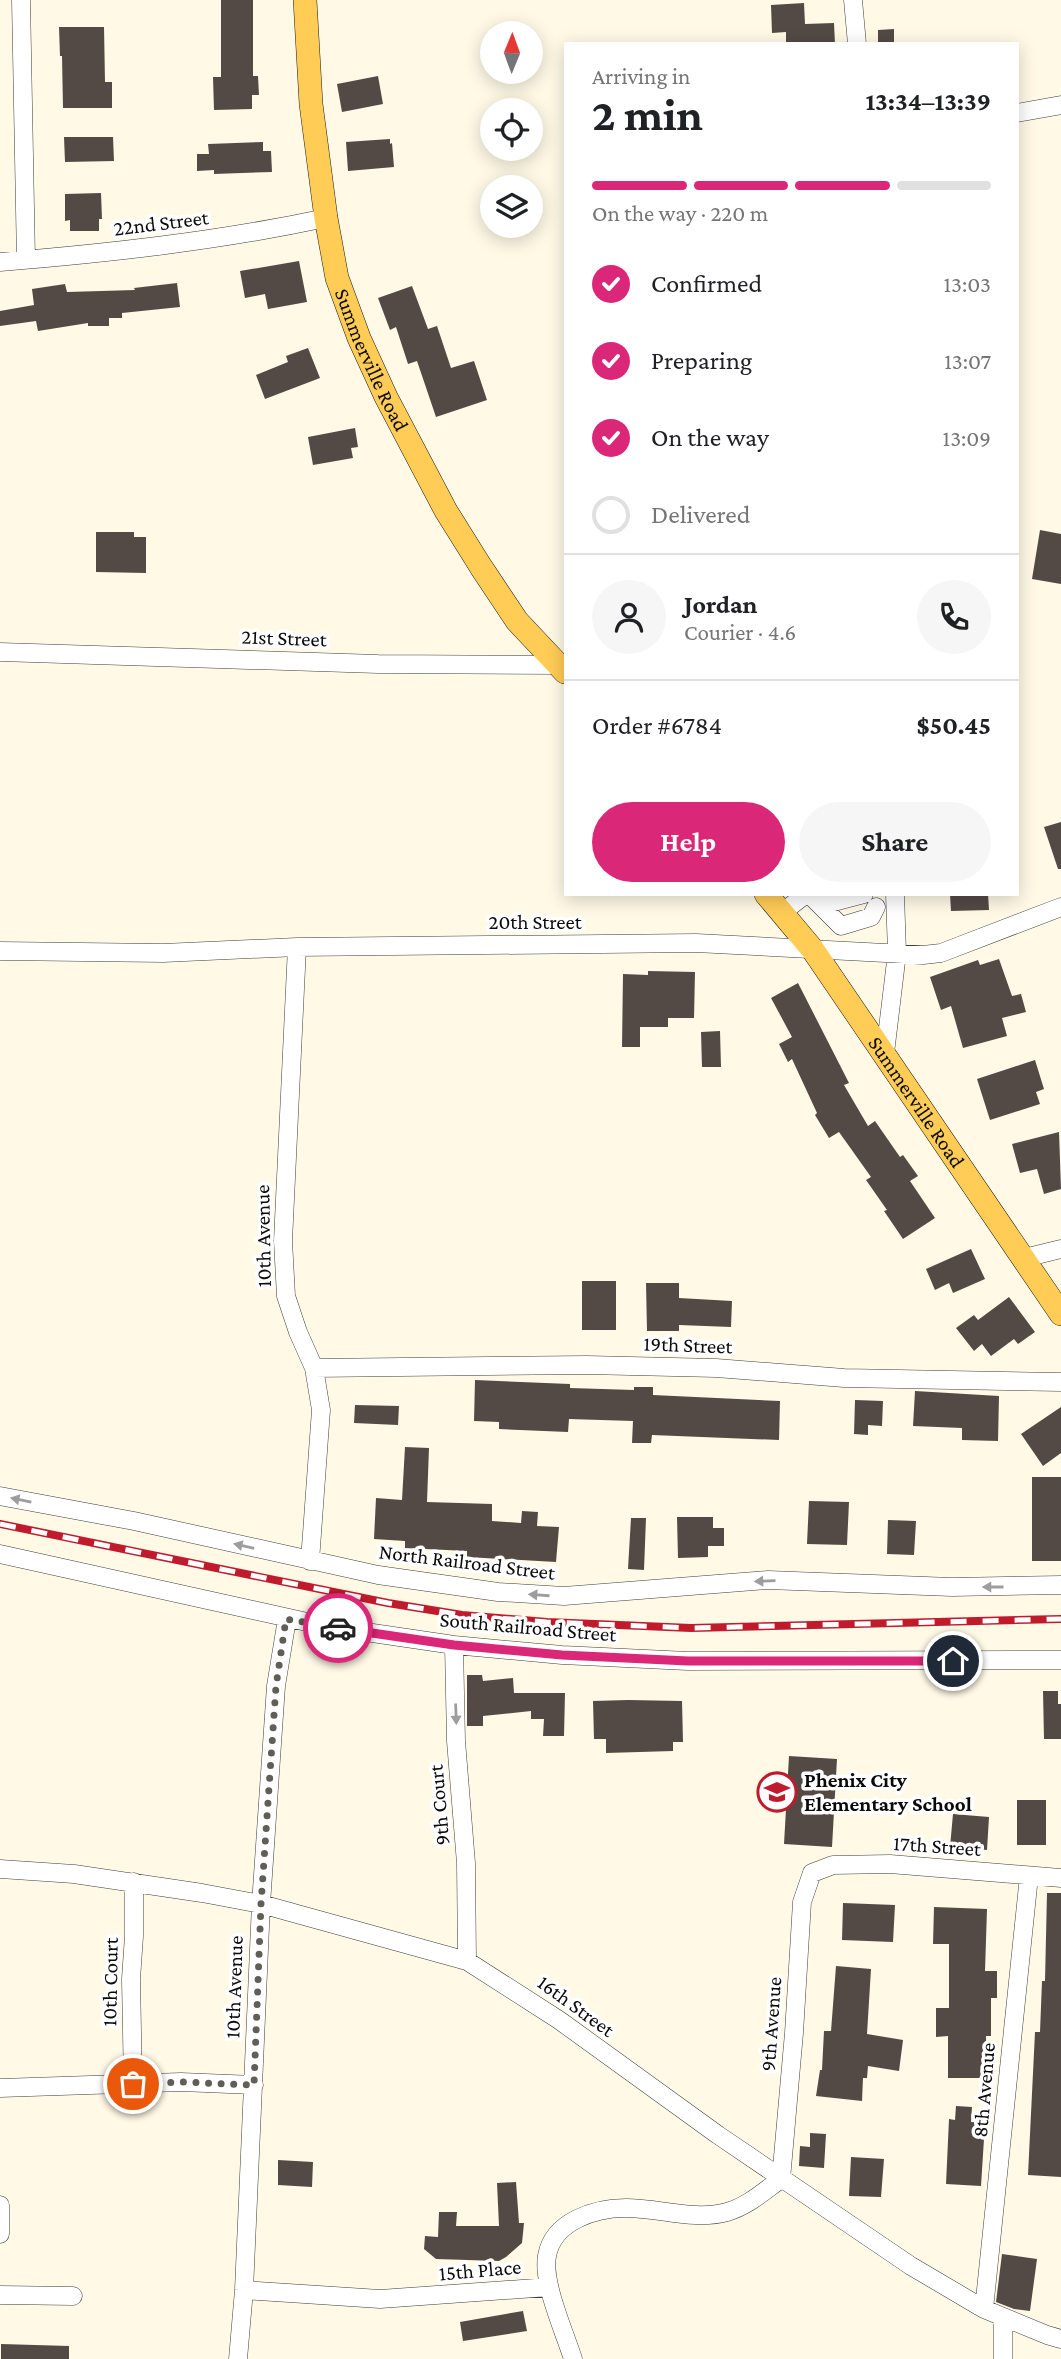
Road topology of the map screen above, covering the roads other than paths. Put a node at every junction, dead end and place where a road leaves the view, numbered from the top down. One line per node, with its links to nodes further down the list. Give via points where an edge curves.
1 (21, 0): 8 (street)
2 (305, 0): 7 (main road, Summerville Road, via 311,104)
3 (853, 0): 4 (street)
4 (857, 42)
5 (1061, 105): 6 (street)
6 (1019, 113)
7 (326, 218): 8 (street, 22nd Street, via 255,233); 11 (main road, Summerville Road, via 337,278 359,338 446,511 517,621)
8 (26, 260): 9 (street, 22nd Street)
9 (0, 262)
10 (0, 652): 11 (street, 21st Street)
11 (563, 667)
12 (768, 896): 17 (main road, Summerville Road)
13 (812, 898): 14 (street); 14 (street, via 841,926 871,917); 17 (street)
14 (868, 899): 15 (street)
15 (896, 899): 21 (street)
16 (1061, 907): 21 (street, 20th Street, via 941,953)
17 (783, 912): 19 (main road, Summerville Road)
18 (297, 947): 19 (street, 20th Street, via 695,943); 20 (street, 20th Street, via 163,953); 26 (street, 10th Avenue, via 284,1255 286,1296)
19 (813, 950): 21 (street, 20th Street); 22 (main road, Summerville Road)
20 (0, 951)
21 (897, 953): 22 (street)
22 (885, 1054): 24 (main road, Summerville Road)
23 (1061, 1249): 24 (street)
24 (1024, 1258): 25 (main road, Summerville Road)
25 (1061, 1314)
26 (314, 1368): 27 (street, 19th Street, via 587,1365 716,1368 844,1378); 30 (street, 10th Avenue, via 321,1409)
27 (1061, 1382)
28 (0, 1496): 30 (street, North Railroad Street, one-way to 28)
29 (0, 1554): 32 (street, South Railroad Street)
30 (310, 1561): 31 (street, North Railroad Street, one-way to 30, via 952,1587 768,1580 564,1596 498,1592)
31 (1061, 1585)
32 (286, 1619): 33 (street, South Railroad Street); 40 (street, 10th Avenue, via 276,1686)
33 (454, 1645): 34 (street, South Railroad Street, via 688,1661); 41 (street, 9th Court, one-way to 41, via 456,1741 467,1863)
34 (1061, 1660)
35 (0, 1869): 39 (street, 16th Street)
36 (812, 1873): 37 (street, 17th Street, via 833,1865 890,1864); 45 (street, 9th Avenue, via 802,1902)
37 (1029, 1876): 38 (street, 17th Street); 52 (street, 8th Avenue)
38 (1061, 1878)
39 (134, 1882): 40 (street, 16th Street); 42 (street, 10th Court)
40 (261, 1904): 41 (street, 16th Street); 43 (street, 10th Avenue)
41 (467, 1961): 45 (street, 16th Street, via 559,2020)
42 (133, 2084): 43 (street); 44 (street)
43 (254, 2085): 49 (street, 10th Avenue)
44 (0, 2088)
45 (781, 2179): 48 (street, 15th Place, via 748,2204 727,2212 704,2216 626,2208 575,2219 556,2234 547,2256); 52 (street, 16th Street)
46 (0, 2206): 47 (street)
47 (0, 2234)
48 (549, 2287): 49 (street, 15th Place, via 380,2299); 56 (street)
49 (244, 2290): 55 (street, 10th Avenue)
50 (0, 2295): 51 (street)
51 (73, 2296)
52 (984, 2309): 53 (street, 16th Street)
53 (1003, 2318): 54 (street, 16th Street); 57 (street)
54 (1061, 2339)
55 (238, 2359)
56 (573, 2359)
57 (1003, 2359)

